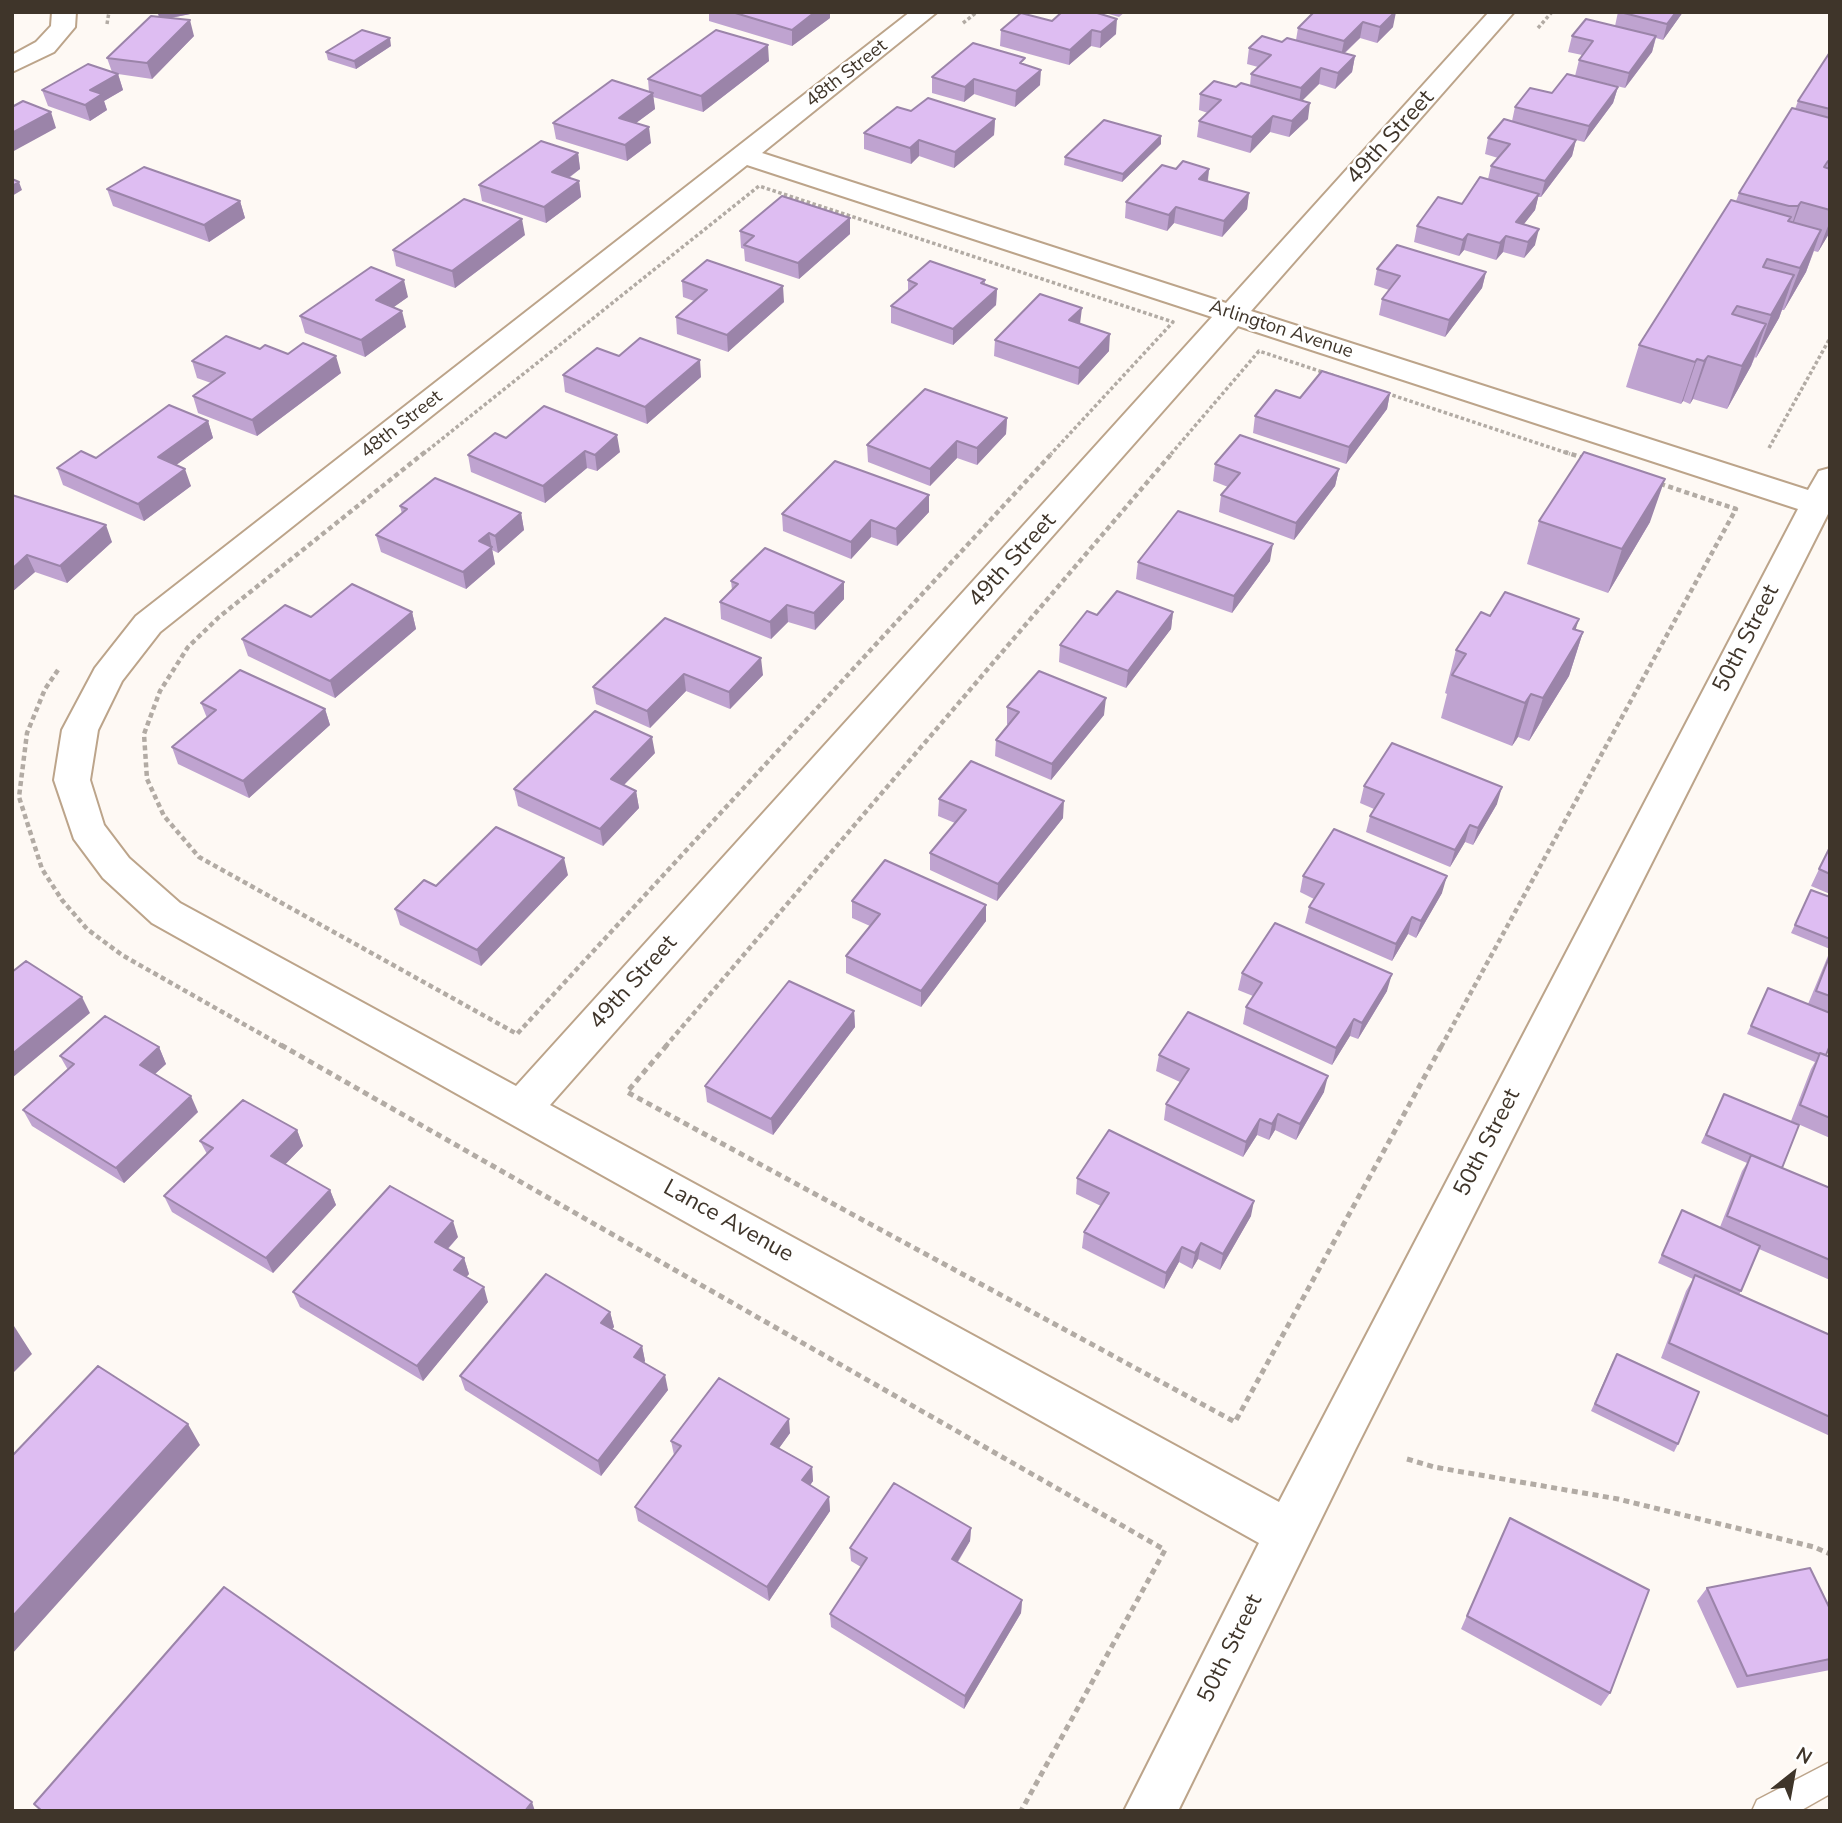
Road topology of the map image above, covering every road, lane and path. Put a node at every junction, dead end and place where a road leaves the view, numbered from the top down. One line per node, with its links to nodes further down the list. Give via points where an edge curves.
1 (64, 12): 6 (street, via 63,27 45,47)
2 (925, 12): 7 (street, 48th Street)
3 (977, 12): 5 (path)
4 (1502, 12): 8 (street, 49th Street)
5 (956, 29)
6 (12, 65)
7 (744, 156): 8 (street, Arlington Avenue); 13 (street, 48th Street, via 148,624 107,676 80,730 72,779 87,829 116,868)
8 (1234, 314): 11 (street, Arlington Avenue); 16 (street, 49th Street)
9 (1830, 338): 10 (path)
10 (1766, 454)
11 (1823, 491): 18 (street, 50th Street)
12 (60, 667): 21 (path, via 45,689 27,733 19,797 42,869 87,929 122,955 1165,1550)
13 (166, 913): 16 (street, Lance Avenue)
14 (517, 1034): 14 (path, via 1107,393 1172,322 759,186 230,608 188,647 160,691 144,734 147,779 164,816 199,858)
15 (627, 1092): 15 (path, via 1235,1422 1736,509 1259,351)
16 (522, 1108): 18 (street, Lance Avenue)
17 (1407, 1459): 19 (path, via 1618,1499 1814,1546)
18 (1288, 1533): 22 (street, 50th Street)
19 (1830, 1554)
20 (1830, 1777): 23 (lane)
21 (1021, 1811)
22 (1150, 1811)
23 (1768, 1811)

